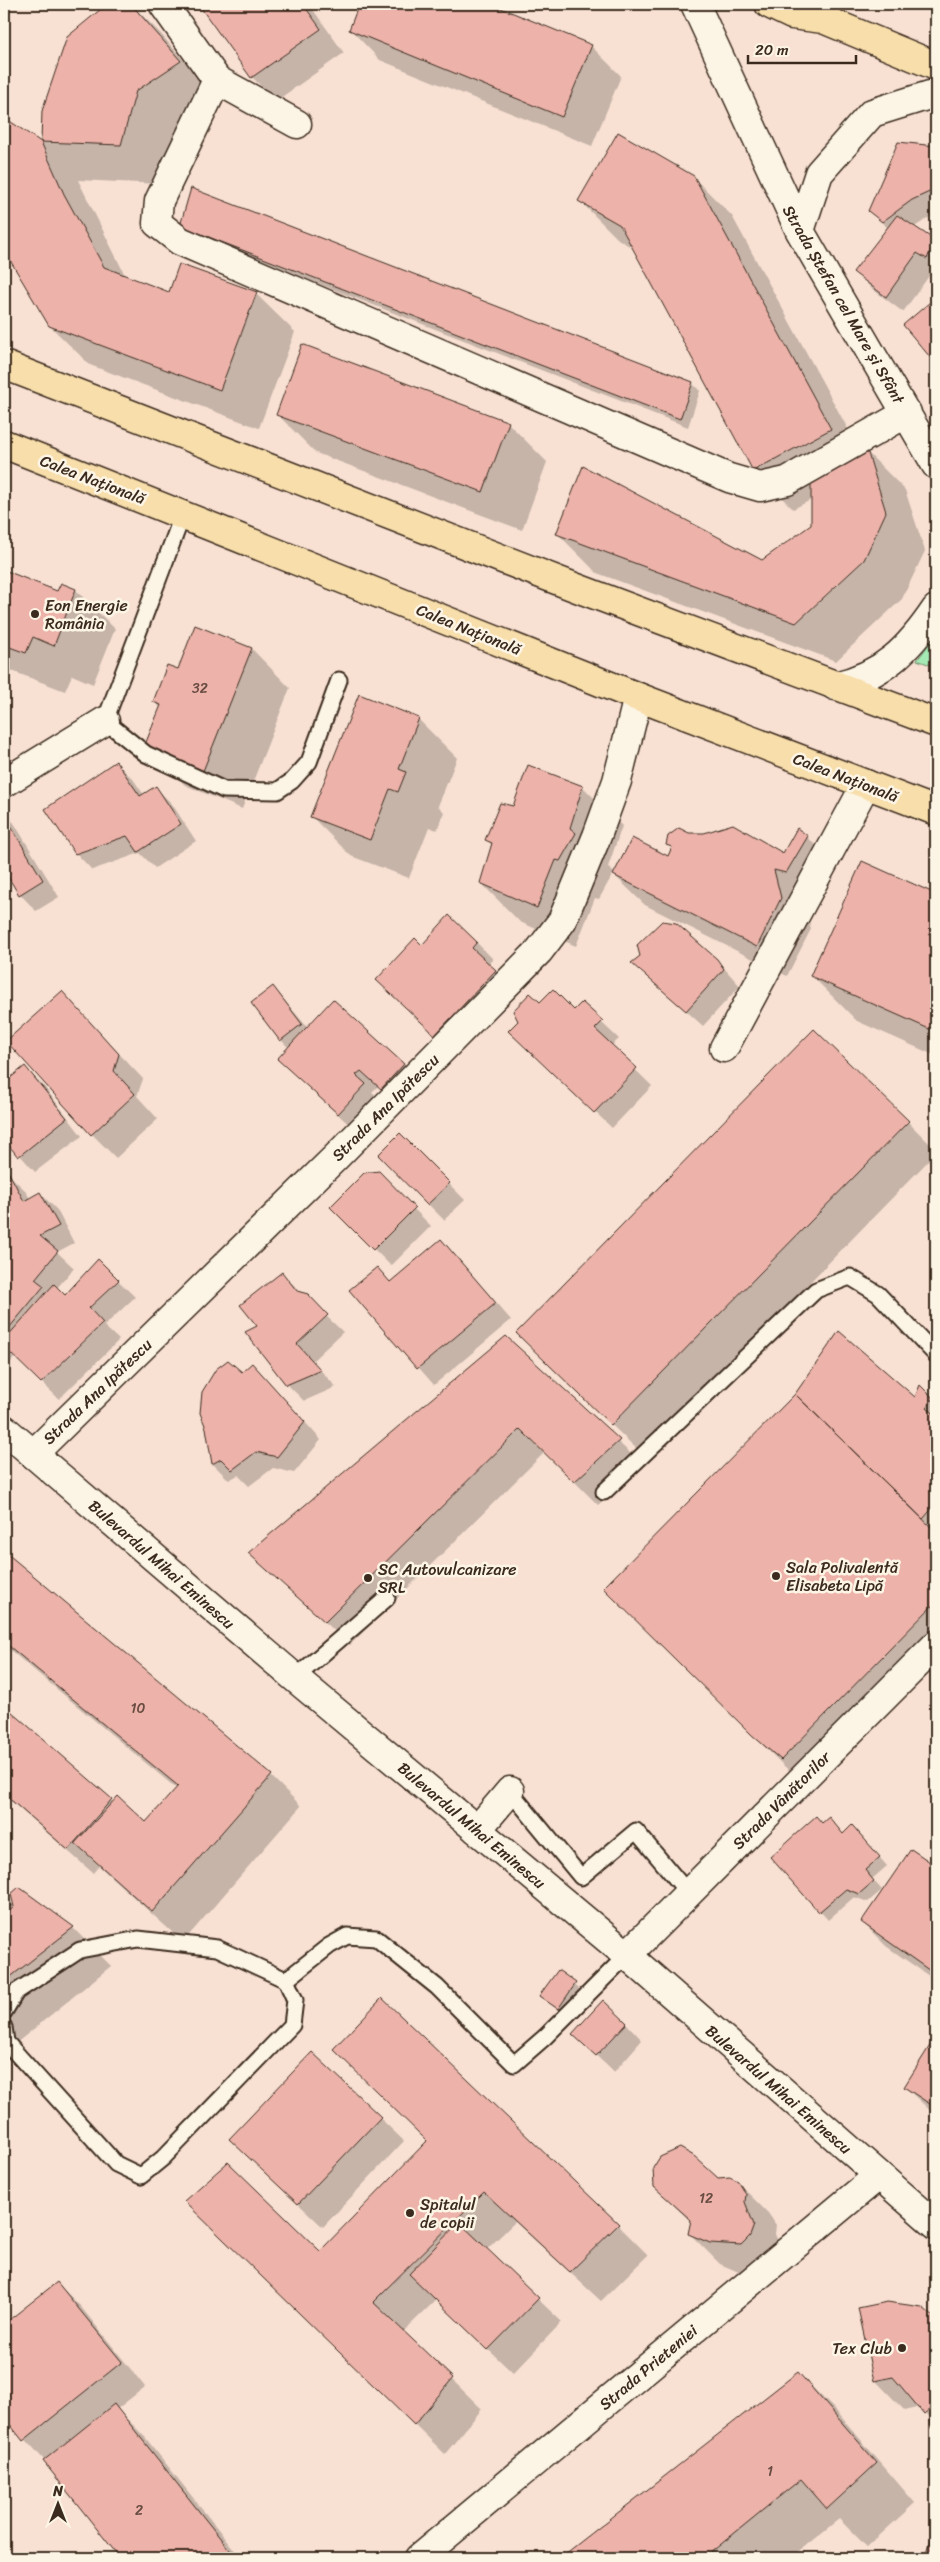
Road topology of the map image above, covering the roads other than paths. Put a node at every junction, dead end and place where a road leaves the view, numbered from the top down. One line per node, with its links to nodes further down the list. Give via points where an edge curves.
1 (164, 4): 6 (street)
2 (695, 4): 9 (street, Strada Ștefan cel Mare și Sfânt)
3 (770, 4): 4 (main road, via 792,16)
4 (826, 11): 5 (main road)
5 (936, 66)
6 (216, 80): 8 (street); 11 (street, via 159,201 158,223 180,241 729,478 760,487 787,481)
7 (936, 93): 9 (street, via 872,113 819,173)
8 (297, 124)
9 (800, 231): 11 (street, Strada Ștefan cel Mare și Sfânt)
10 (4, 365): 17 (main road)
11 (907, 413): 13 (street, Strada Ștefan cel Mare și Sfânt)
12 (4, 444): 14 (main road, Calea Națională)
13 (936, 465)
14 (183, 514): 18 (main road, Calea Națională); 19 (lane)
15 (936, 609): 17 (street, via 918,636 878,671 857,681)
16 (339, 680): 19 (lane, via 309,762 292,781 277,791 224,790 146,754)
17 (835, 686): 20 (main road)
18 (638, 697): 22 (main road, Calea Națională); 27 (street, Strada Ana Ipătescu, via 617,781 562,921 539,950 335,1158)
19 (105, 721): 21 (street)
20 (936, 723)
21 (4, 783)
22 (866, 784): 23 (main road, Calea Națională); 24 (street)
23 (936, 811)
24 (724, 1048)
25 (935, 1350): 28 (lane, via 878,1294 850,1277 816,1290)
26 (4, 1429): 27 (street, Bulevardul Mihai Eminescu)
27 (33, 1454): 31 (street, Bulevardul Mihai Eminescu)
28 (604, 1492)
29 (387, 1598): 31 (lane)
30 (936, 1645): 34 (street, Strada Vânătorilor)
31 (295, 1678): 33 (street, Bulevardul Mihai Eminescu)
32 (510, 1792): 33 (street); 34 (lane, via 581,1877 636,1831)
33 (477, 1830): 35 (street, Bulevardul Mihai Eminescu)
34 (688, 1893): 35 (street, Strada Vânătorilor)
35 (627, 1955): 36 (lane, via 514,2064 437,1987 376,1938 348,1936 329,1946); 39 (street, Bulevardul Mihai Eminescu)
36 (286, 1980): 37 (lane, via 217,1948 138,1939 80,1950 16,1992); 38 (lane, via 295,2000 292,2025 164,2158 141,2176 116,2164 6,2042)
37 (4, 2012)
38 (4, 2027)
39 (878, 2176): 40 (street, Bulevardul Mihai Eminescu); 41 (street, Strada Prieteniei)
40 (936, 2225)
41 (419, 2558)

